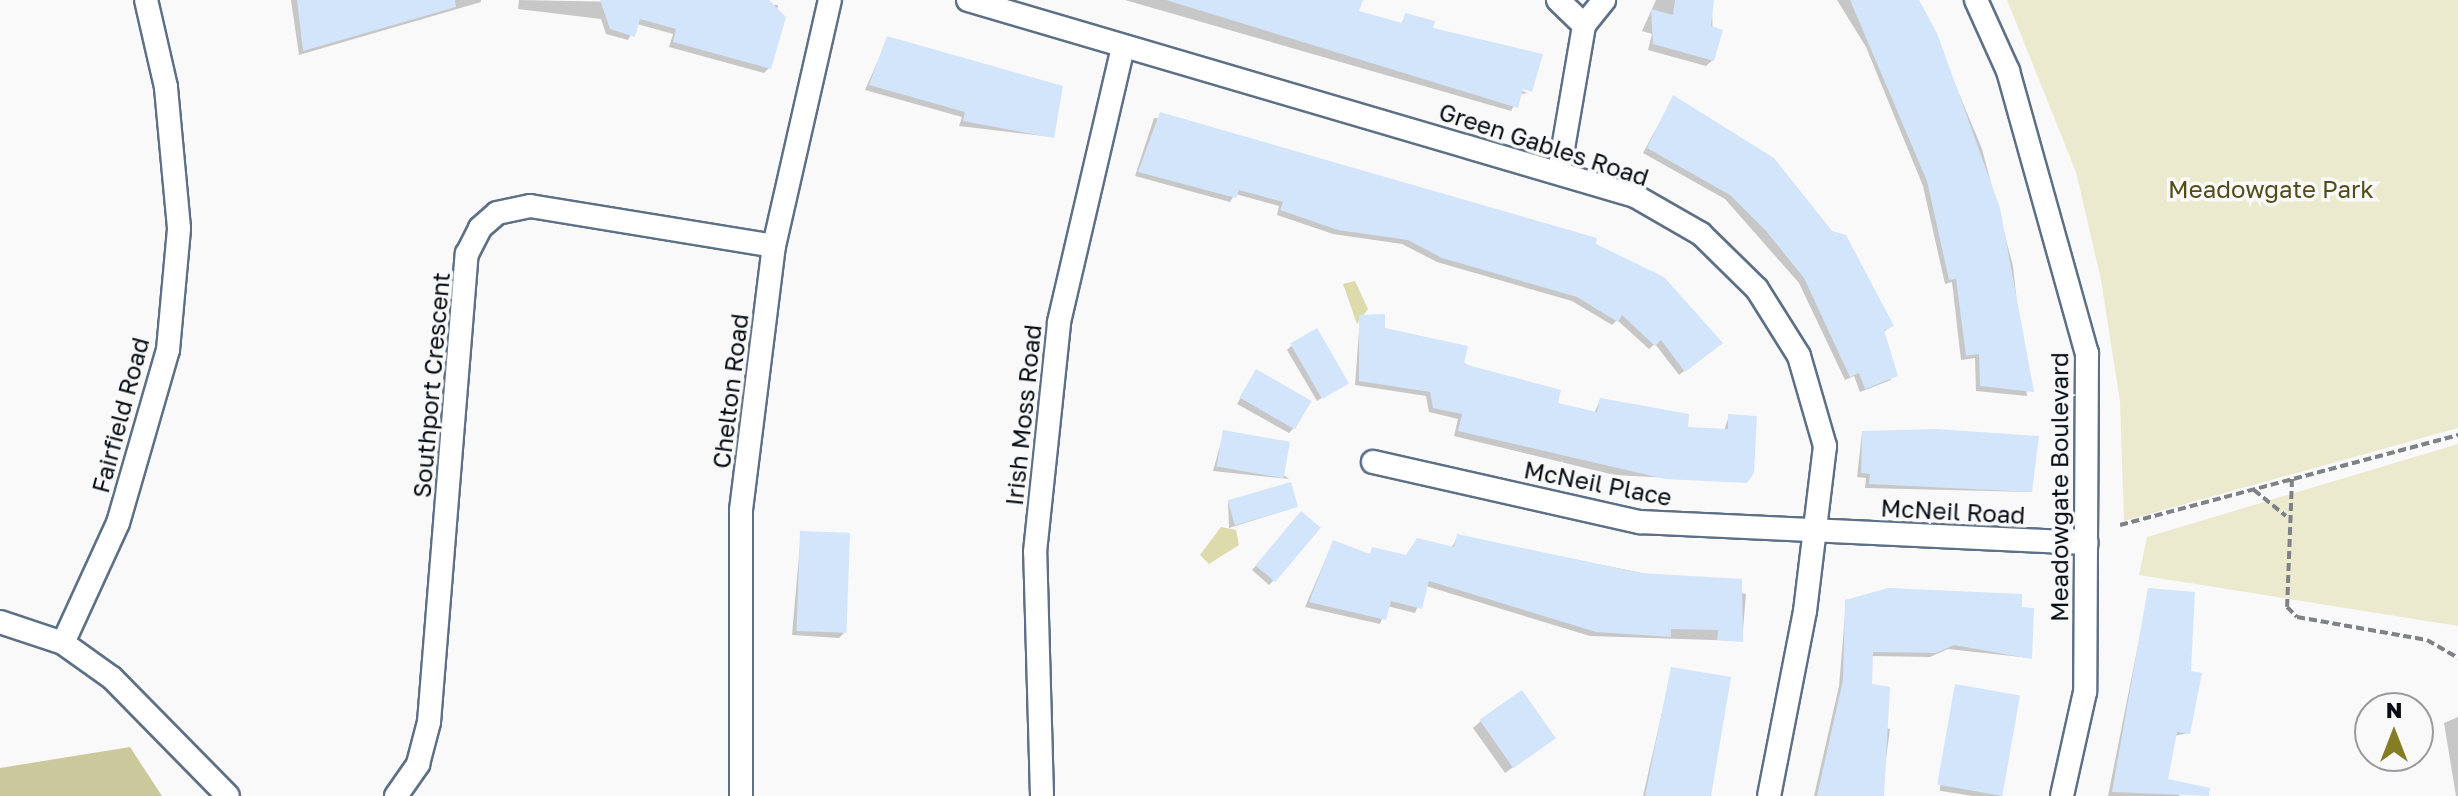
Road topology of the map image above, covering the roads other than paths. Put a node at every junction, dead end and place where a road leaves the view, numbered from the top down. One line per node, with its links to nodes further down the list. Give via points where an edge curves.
1 (146, 0): 15 (street, Fairfield Road, via 166,87 179,228 168,350 118,523)
2 (830, 0): 10 (street, Chelton Road)
3 (968, 0): 8 (street, Green Gables Road)
4 (1558, 0): 7 (street)
5 (1604, 0): 7 (street)
6 (1976, 0): 13 (street, Meadowgate Boulevard, via 2008,71 2087,353)
7 (1584, 25): 9 (street)
8 (1123, 46): 9 (street, Green Gables Road); 19 (street, Irish Moss Road, via 1059,322 1035,552)
9 (1559, 172): 12 (street, Green Gables Road, via 1635,196 1701,234 1757,289 1799,356 1825,446)
10 (774, 246): 17 (street, Southport Crescent, via 530,206 497,213 480,228 467,254 429,722 418,764); 18 (street, Chelton Road, via 741,510)
11 (1373, 462): 12 (street, McNeil Place, via 1640,522)
12 (1816, 531): 13 (street, McNeil Road); 20 (street, Green Gables Road)
13 (2087, 543): 21 (street, Meadowgate Boulevard, via 2085,692)
14 (0, 622): 15 (street)
15 (63, 643): 16 (street, via 112,678)
16 (228, 796)
17 (396, 796)
18 (741, 796)
19 (1042, 796)
20 (1769, 796)
21 (2062, 796)

